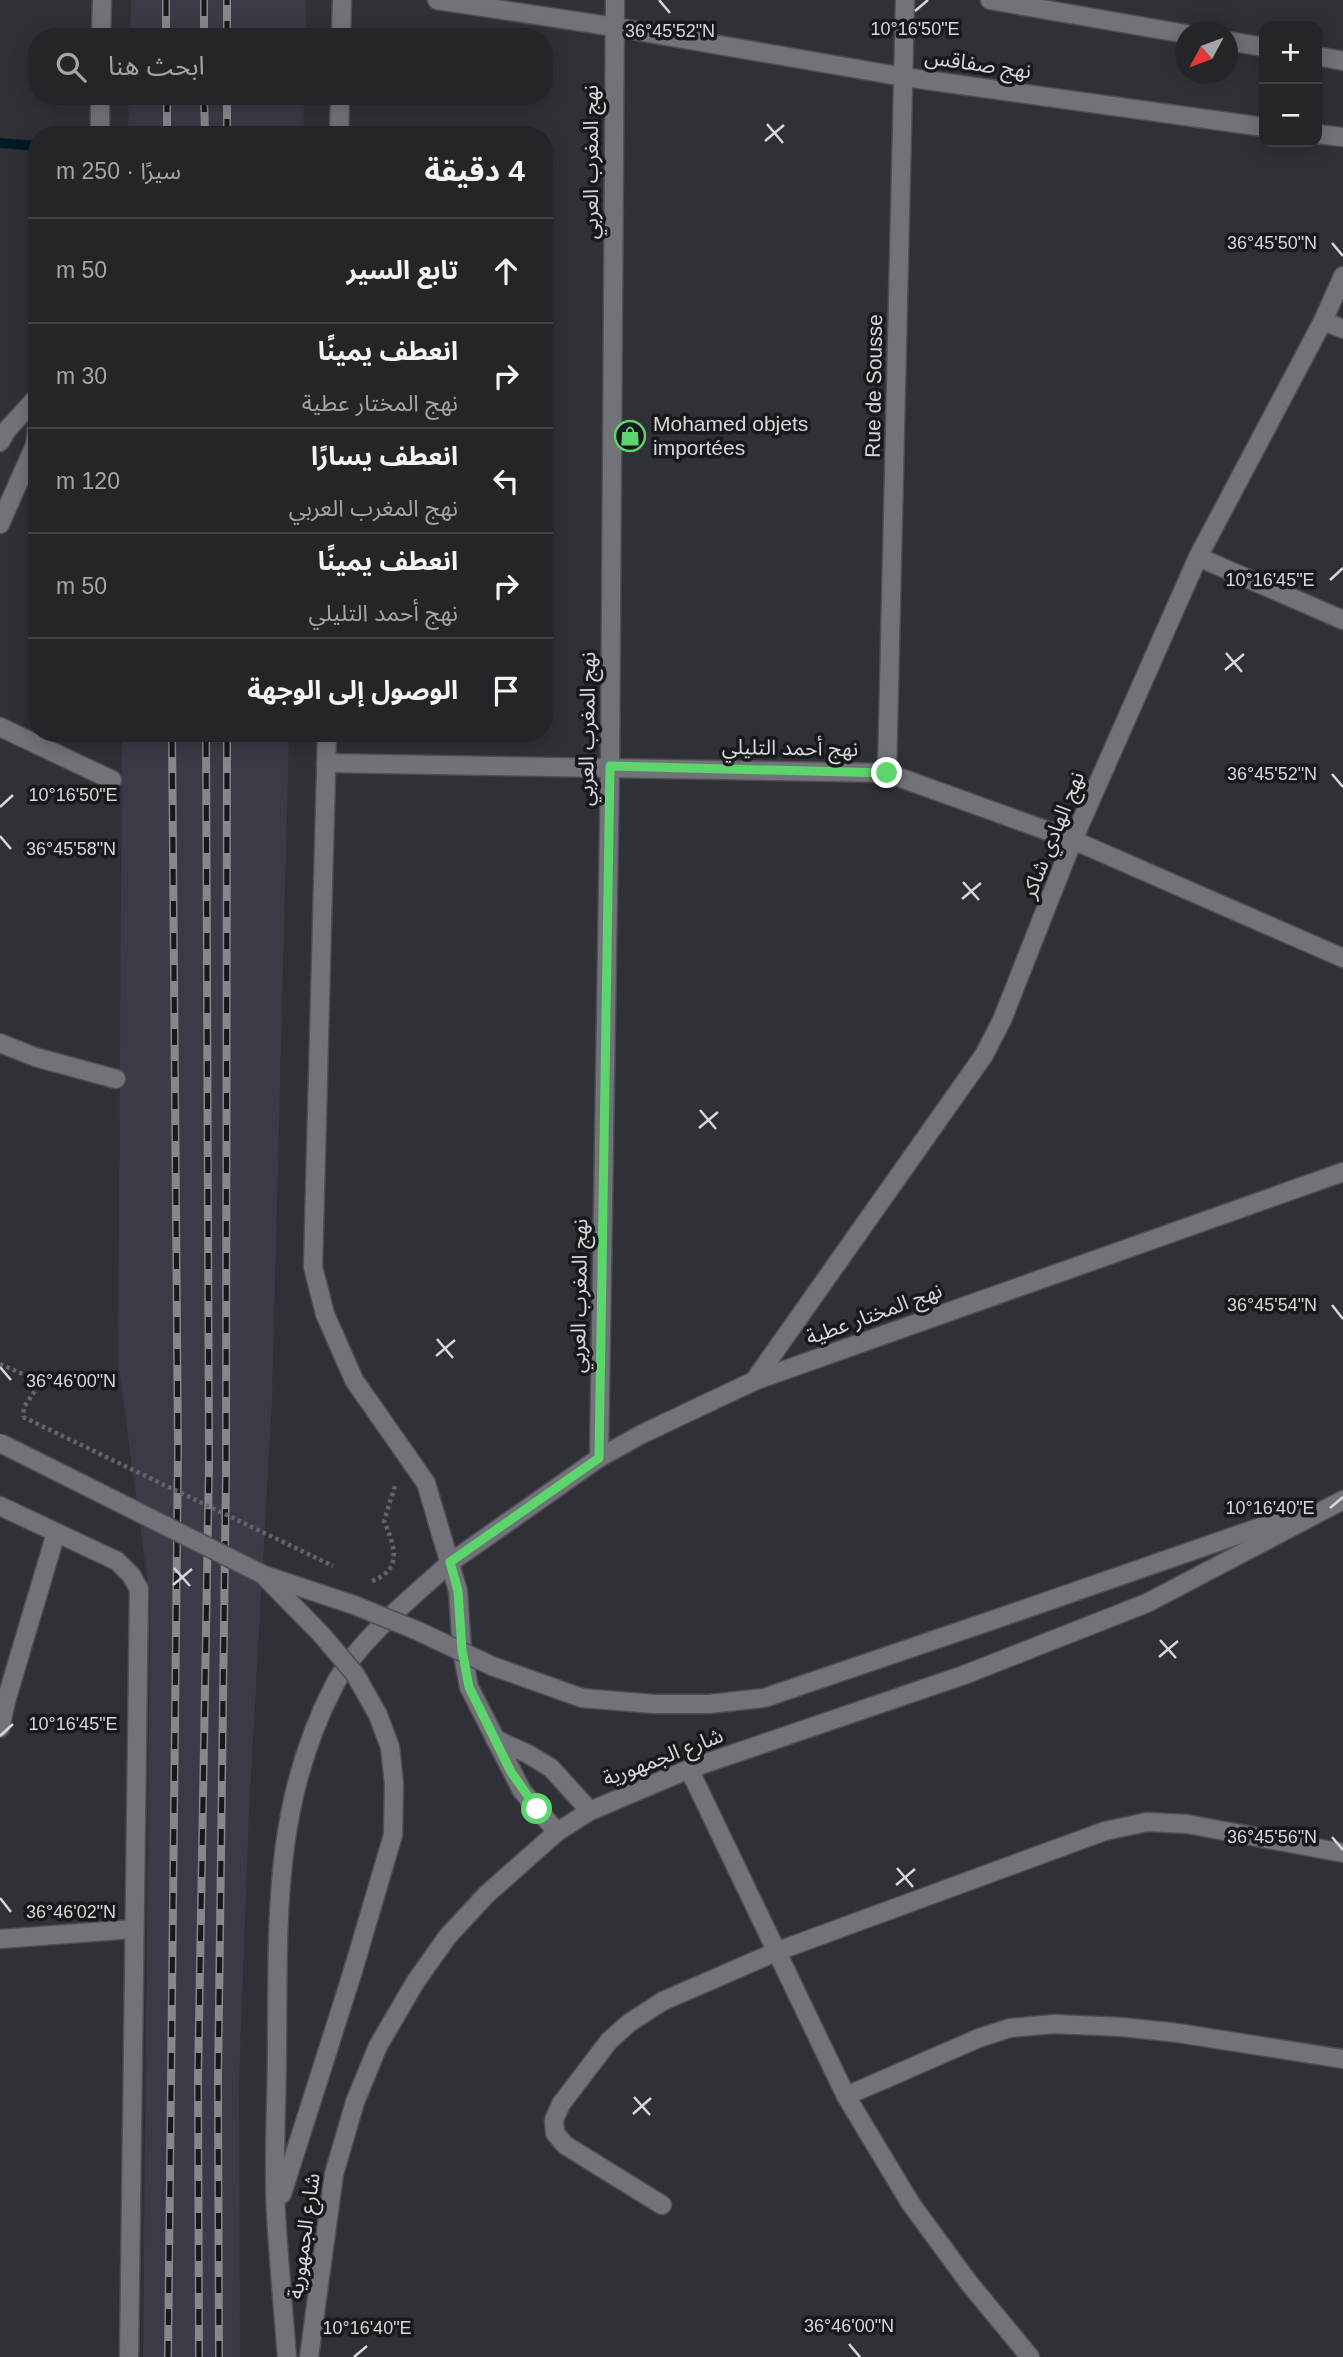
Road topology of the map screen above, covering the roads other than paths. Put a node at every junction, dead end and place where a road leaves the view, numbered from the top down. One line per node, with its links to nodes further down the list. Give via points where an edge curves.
1 (102, 0): 8 (street)
2 (342, 0): 9 (street)
3 (437, 0): 7 (street, نهج صفاقس)
4 (615, 0): 7 (street, نهج المغرب العربي)
5 (905, 0): 15 (street, Rue de Sousse)
6 (990, 0): 10 (street)
7 (615, 27): 15 (street, نهج صفاقس); 37 (street, نهج المغرب العربي)
8 (101, 28)
9 (341, 28)
10 (1175, 32)
11 (1238, 43): 12 (street)
12 (1259, 46)
13 (1322, 57): 14 (street)
14 (1343, 61)
15 (904, 77): 20 (street, نهج صفاقس); 38 (street, Rue de Sousse)
16 (100, 105): 18 (street)
17 (340, 105): 19 (street)
18 (100, 126)
19 (339, 126)
20 (1259, 126)
21 (1322, 135): 22 (street)
22 (1343, 137)
23 (1343, 276): 24 (street, نهج الهادي شاكر)
24 (1323, 321): 25 (street); 30 (street, نهج الهادي شاكر)
25 (1343, 329)
26 (28, 407): 27 (street)
27 (0, 442)
28 (28, 462): 29 (street)
29 (0, 524)
30 (1198, 556): 31 (street); 40 (street, نهج الهادي شاكر)
31 (1343, 621)
32 (0, 727): 33 (street)
33 (28, 740)
34 (31, 742): 39 (street)
35 (327, 742): 36 (street)
36 (326, 763): 37 (street, نهج أحمد التليلي); 51 (street, via 313,1268 325,1314 354,1380 426,1483)
37 (610, 766): 38 (street, نهج أحمد التليلي); 47 (street, نهج المغرب العربي)
38 (887, 773): 40 (street, نهج أحمد التليلي)
39 (111, 780)
40 (1073, 840): 41 (street, نهج أحمد التليلي); 45 (street, نهج الهادي شاكر, via 1016,988 984,1055)
41 (1343, 958)
42 (0, 1044): 43 (street)
43 (116, 1079)
44 (1343, 1172): 45 (street, نهج المختار عطية)
45 (754, 1381): 47 (street, نهج المختار عطية)
46 (0, 1443): 52 (street, bridge)
47 (599, 1458): 51 (street, نهج المختار عطية)
48 (1343, 1499): 52 (street, bridge, via 764,1699 709,1704 582,1698 492,1666 354,1605); 55 (street, شارع الجمهورية, via 1147,1603 964,1675)
49 (0, 1506): 50 (street)
50 (56, 1533): 53 (street); 59 (street, via 117,1561 139,1589)
51 (450, 1562): 54 (street, via 458,1591 469,1687); 65 (street, نهج المختار عطية, via 367,1641 336,1682 298,1773 278,1906)
52 (264, 1575): 65 (street, bridge, via 355,1674 390,1747 394,1784 393,1835)
53 (0, 1728)
54 (495, 1739): 56 (street, via 551,1768); 57 (street, via 523,1791)
55 (690, 1769): 56 (street, شارع الجمهورية); 61 (street)
56 (590, 1811): 57 (street, شارع الجمهورية)
57 (557, 1832): 68 (street, شارع الجمهورية, via 448,1936 378,2046 355,2102 334,2174)
58 (1343, 1853): 61 (street, via 1187,1824 1147,1822 1105,1831)
59 (134, 1929): 60 (street); 66 (street)
60 (0, 1939)
61 (778, 1951): 63 (street); 64 (street, via 663,2001 629,2023 609,2041 561,2104 554,2120 555,2133 565,2145)
62 (1343, 2059): 63 (street, via 1178,2033 1054,2024 1010,2028 979,2038)
63 (846, 2096): 69 (street, via 911,2204)
64 (662, 2205)
65 (276, 2212): 67 (street, نهج المختار عطية)
66 (129, 2357)
67 (287, 2357)
68 (309, 2357)
69 (1030, 2357)

